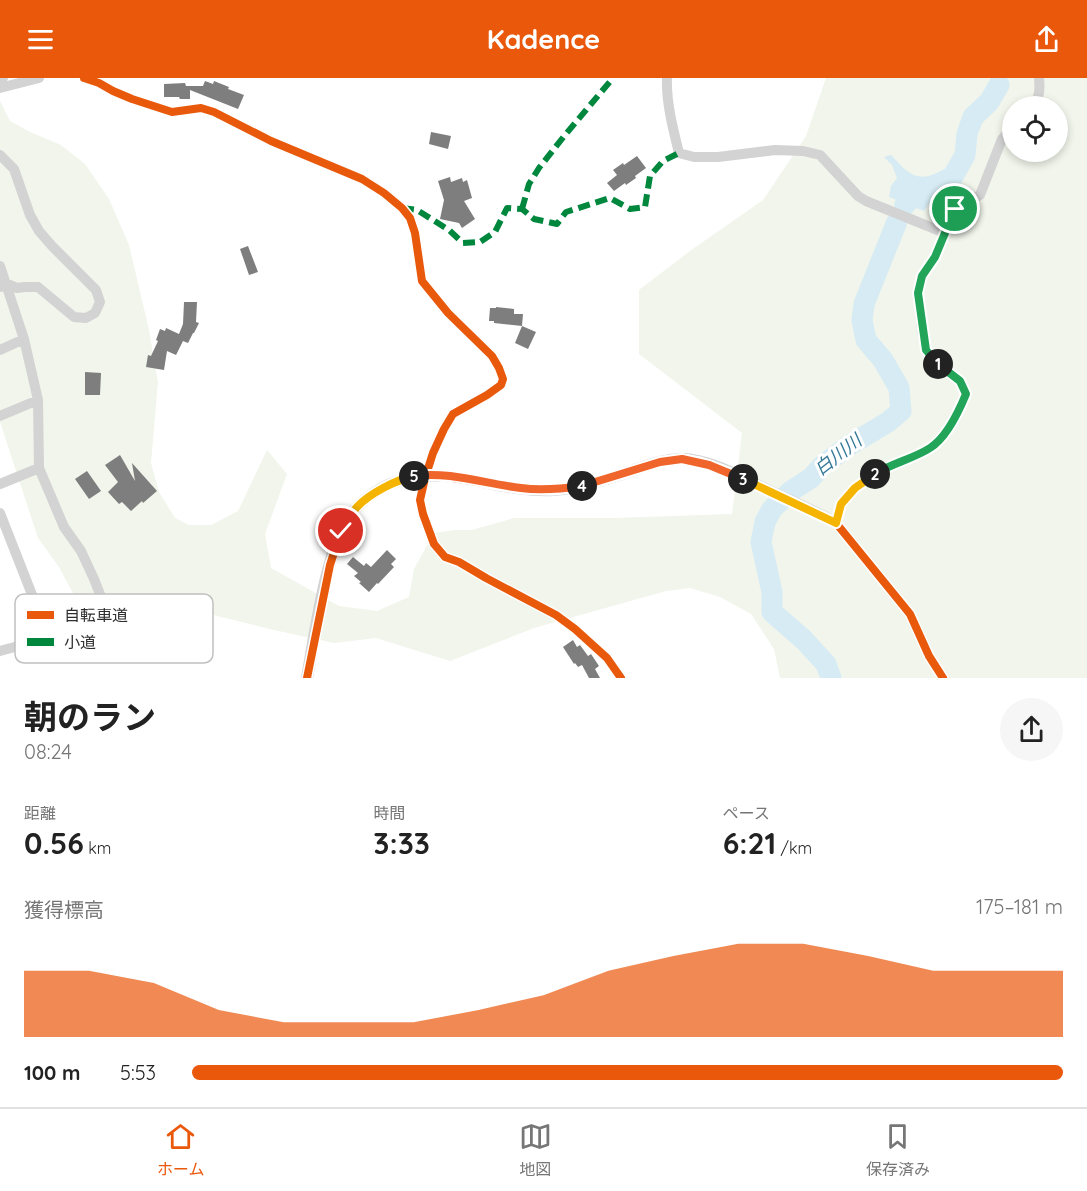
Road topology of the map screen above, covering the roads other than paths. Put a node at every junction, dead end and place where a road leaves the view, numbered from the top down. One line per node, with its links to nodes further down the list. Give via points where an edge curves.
1 (39, 78): 5 (street)
2 (84, 78): 25 (street, via 172,112 201,108 214,111 271,141 362,179 402,208 415,232 422,281 492,356 503,379 501,385 453,414 433,453 420,500 434,544 445,557 556,615 607,658)
3 (668, 78): 9 (street, via 679,153 718,157 784,150 820,155 866,201)
4 (1039, 78): 6 (street)
5 (0, 88)
6 (1039, 96)
7 (1002, 139): 9 (street, via 980,195 955,209)
8 (0, 155): 11 (street, via 14,169 39,231 96,290 100,302 95,313 86,318 74,317 38,287)
9 (945, 232): 19 (street, via 922,276 918,293 922,332 926,350 960,381 966,394 949,428 932,447 878,472 855,488)
10 (0, 266): 11 (street)
11 (3, 286): 12 (street)
12 (24, 339): 13 (street); 14 (street)
13 (0, 350)
14 (38, 400): 15 (street); 16 (street)
15 (0, 416)
16 (39, 468): 17 (street); 21 (street, via 64,527 81,551)
17 (0, 484)
18 (0, 513): 20 (street)
19 (831, 520): 24 (street, via 728,472 682,459 660,462 586,486 553,490 434,475 401,479 357,507 341,531 330,565); 26 (street, via 910,614 928,656)
20 (32, 594)
21 (100, 594)
22 (15, 647): 23 (street)
23 (0, 651)
24 (307, 678)
25 (621, 678)
26 (943, 678)

